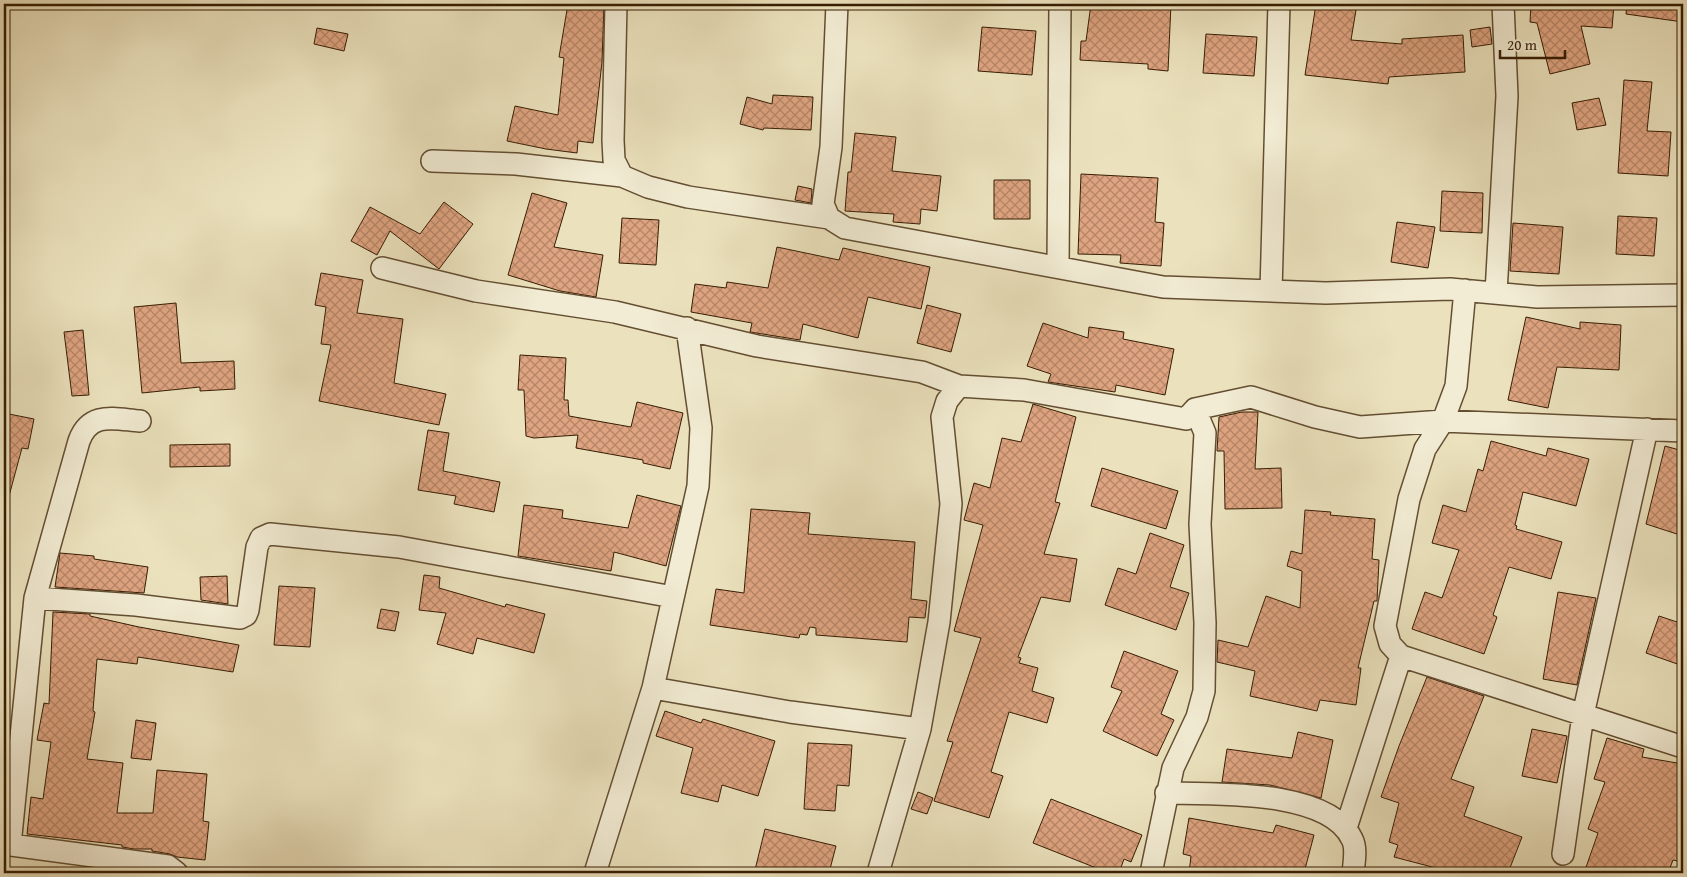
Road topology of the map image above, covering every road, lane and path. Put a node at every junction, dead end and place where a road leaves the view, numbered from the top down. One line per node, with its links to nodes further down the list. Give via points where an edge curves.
1 (616, 4): 7 (street, via 612,140 614,160)
2 (837, 4): 8 (street, via 831,147 824,204)
3 (1060, 4): 9 (street)
4 (1278, 4): 12 (street)
5 (1503, 4): 13 (street, via 1506,96)
6 (432, 161): 7 (street, via 516,164)
7 (622, 176): 8 (street, via 648,187 688,197)
8 (829, 218): 9 (street, via 844,228)
9 (1058, 266): 12 (street, via 1163,287)
10 (382, 268): 15 (street, via 476,291 615,312)
11 (1465, 290): 12 (street); 13 (street); 19 (street, via 1456,386)
12 (1272, 291)
13 (1496, 293): 14 (street, via 1536,296)
14 (1683, 295)
15 (687, 328): 16 (street, via 757,346 922,372); 22 (street, via 701,438 698,486)
16 (959, 386): 17 (street, via 1024,390 1186,418); 27 (street, via 947,401 942,417 951,504 939,622)
17 (1195, 408): 19 (street, via 1251,397 1360,427); 29 (street, via 1206,440 1200,524 1205,623 1204,691 1197,717 1173,768)
18 (140, 421): 23 (street, via 103,417 82,432)
19 (1444, 421): 20 (street); 24 (street, via 1425,449 1409,499 1392,581 1385,626 1390,644)
20 (1647, 429): 21 (street); 26 (street)
21 (1683, 431)
22 (673, 596): 23 (street, via 398,547 270,534 261,538 257,547 248,610 246,616 240,618 136,605); 25 (street)
23 (35, 598): 31 (street)
24 (1401, 656): 26 (street); 30 (street)
25 (653, 688): 27 (street, via 790,712); 34 (street)
26 (1583, 715): 28 (street); 32 (street)
27 (920, 729): 35 (street)
28 (1683, 748)
29 (1166, 793): 30 (street, via 1236,794 1300,802); 36 (street)
30 (1346, 828): 37 (street, via 1354,841)
31 (7, 844): 33 (street, via 168,866)
32 (1563, 854)
33 (177, 873)
34 (596, 873)
35 (878, 873)
36 (1151, 873)
37 (1353, 873)

